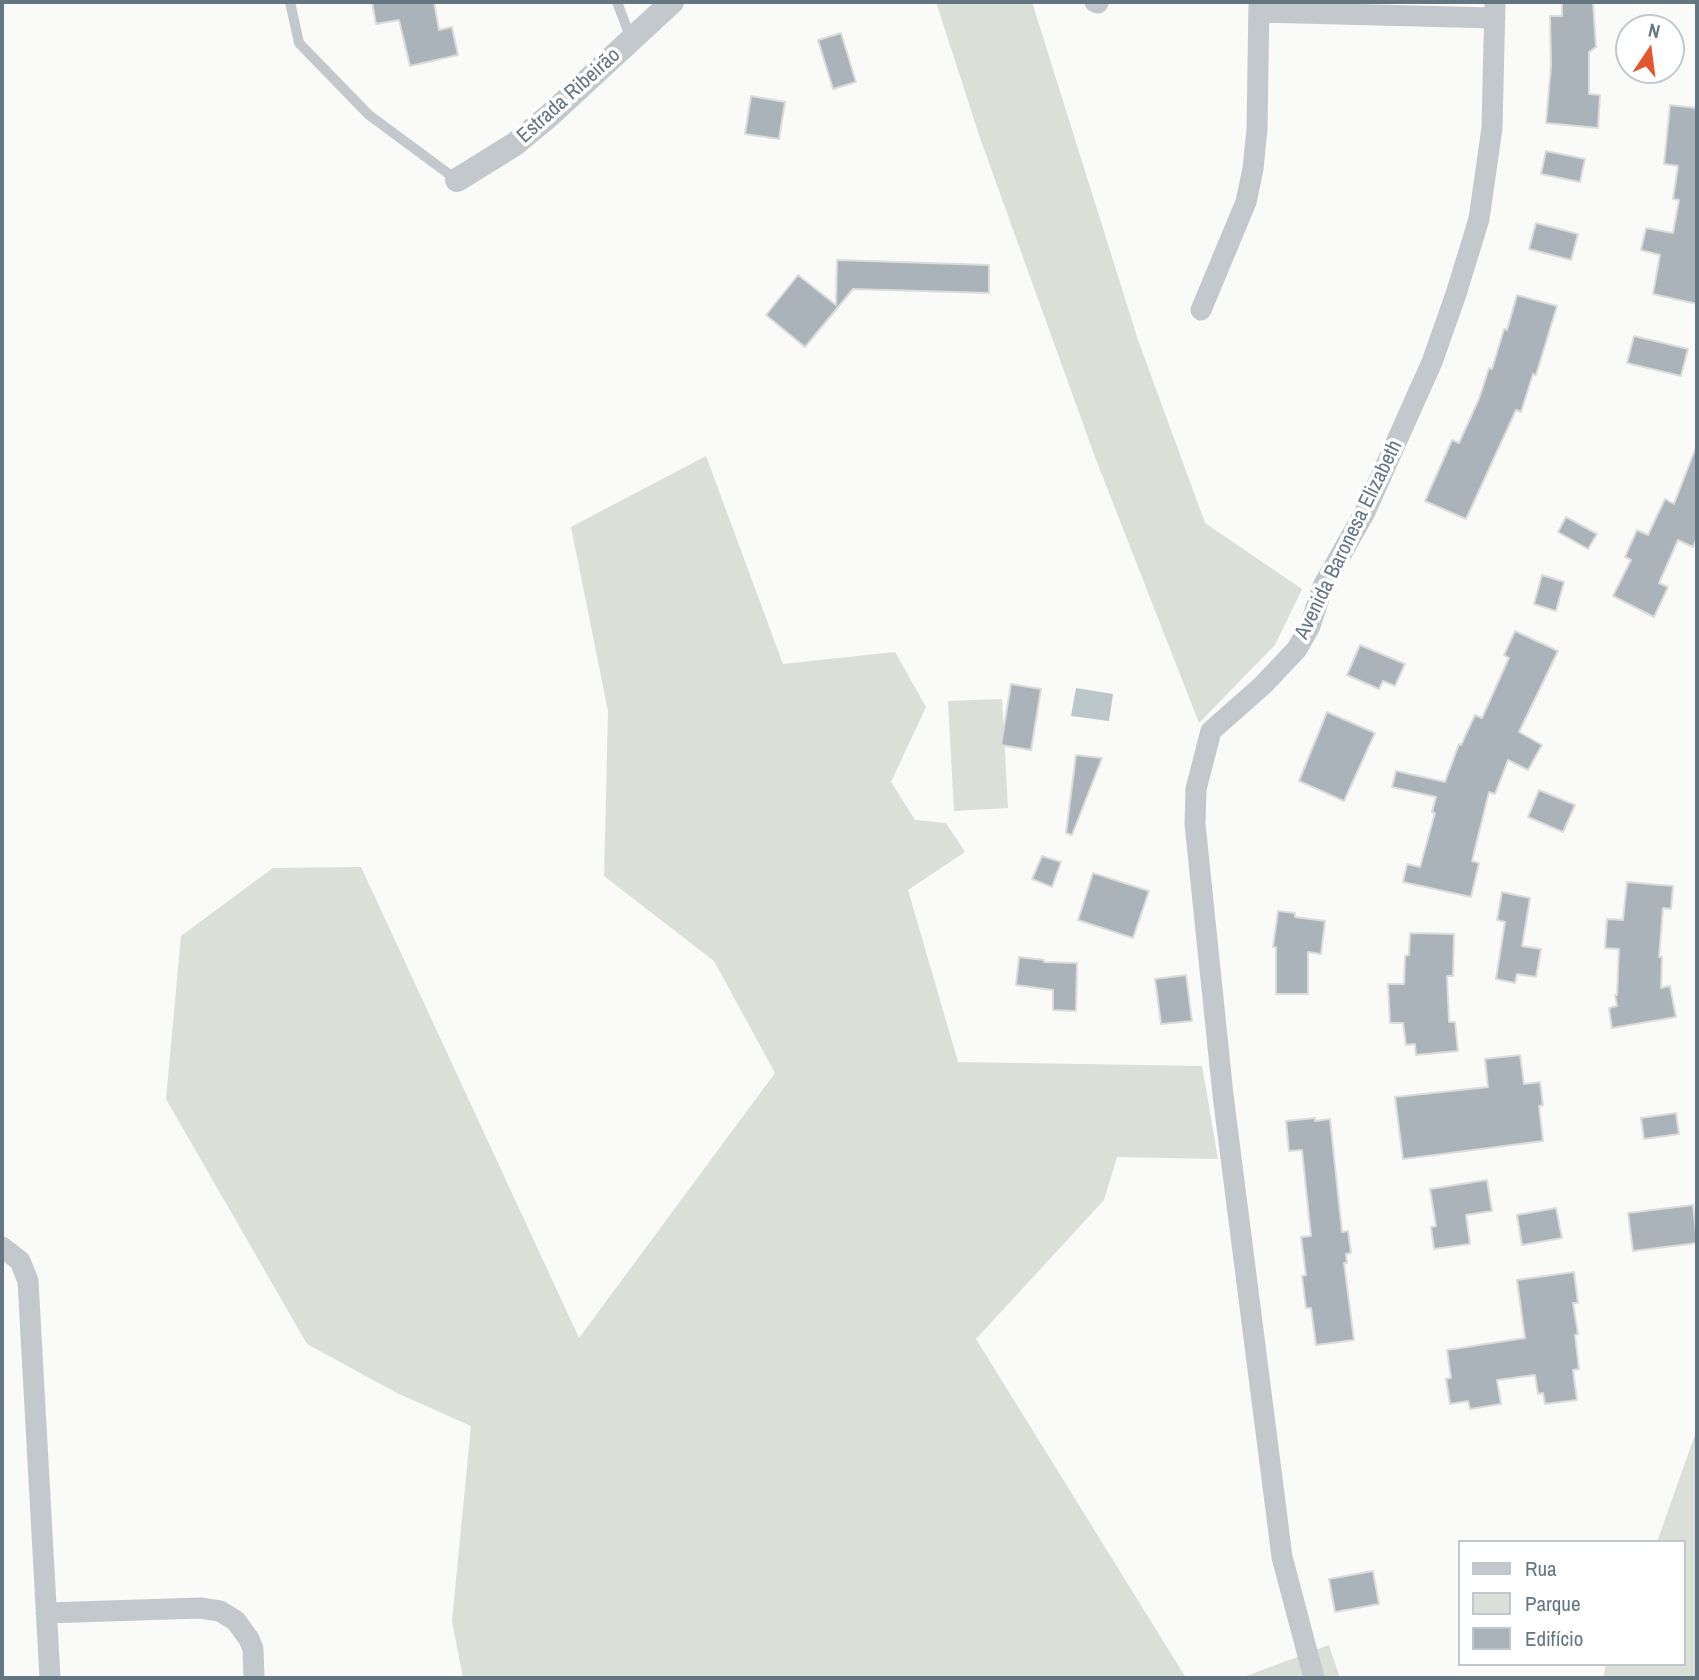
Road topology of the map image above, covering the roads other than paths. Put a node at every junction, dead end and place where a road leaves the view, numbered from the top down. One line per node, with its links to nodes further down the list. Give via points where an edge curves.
1 (290, 2): 7 (lane, via 299,43 369,115)
2 (617, 2): 6 (lane)
3 (672, 2): 6 (street, Estrada Ribeirão)
4 (1259, 7): 5 (street); 8 (street, via 1253,169 1246,202)
5 (1495, 10): 13 (street, Avenida Baronesa Elizabeth, via 1492,128 1479,219 1432,362 1365,512 1323,586 1310,626 1297,649 1211,731 1196,789 1195,824 1223,1095 1282,1557)
6 (631, 40): 7 (street, Estrada Ribeirão, via 514,144)
7 (457, 180)
8 (1201, 310)
9 (2, 1247): 10 (street, via 20,1261 28,1281)
10 (46, 1613): 11 (street); 12 (street, via 220,1611 236,1621 249,1639)
11 (50, 1678)
12 (254, 1678)
13 (1314, 1678)

